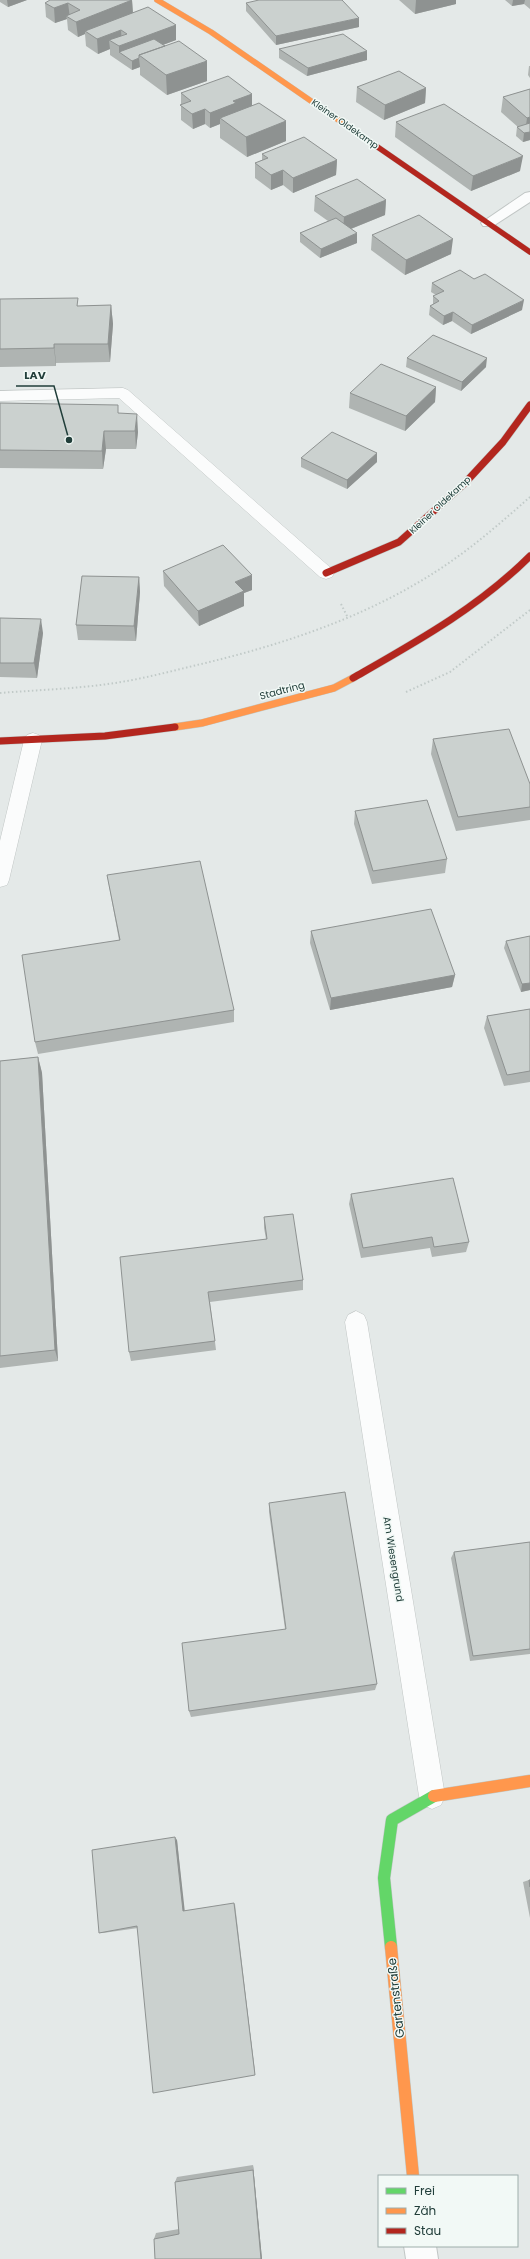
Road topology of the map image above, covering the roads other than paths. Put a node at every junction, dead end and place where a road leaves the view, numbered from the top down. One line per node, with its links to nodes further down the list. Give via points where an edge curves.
1 (158, 0): 3 (street, Kleiner Oldekamp, via 211,32)
2 (530, 196): 3 (street)
3 (488, 223): 4 (street, Kleiner Oldekamp)
4 (530, 252)
5 (0, 396): 8 (lane, via 123,393)
6 (530, 405): 8 (street, Kleiner Oldekamp, via 503,442 464,484 399,542)
7 (530, 556): 9 (street, Stadtring, via 474,605 424,638 334,688 202,723 105,736)
8 (326, 574)
9 (33, 740): 10 (street, Stadtring); 11 (lane)
10 (0, 741)
11 (1, 872)
12 (356, 1322): 14 (lane, Am Wiesengrund)
13 (530, 1781): 14 (street)
14 (432, 1796): 15 (street, Gartenstraße, via 392,1820 384,1878)
15 (413, 2175)
16 (420, 2247): 17 (street)
17 (422, 2259)

